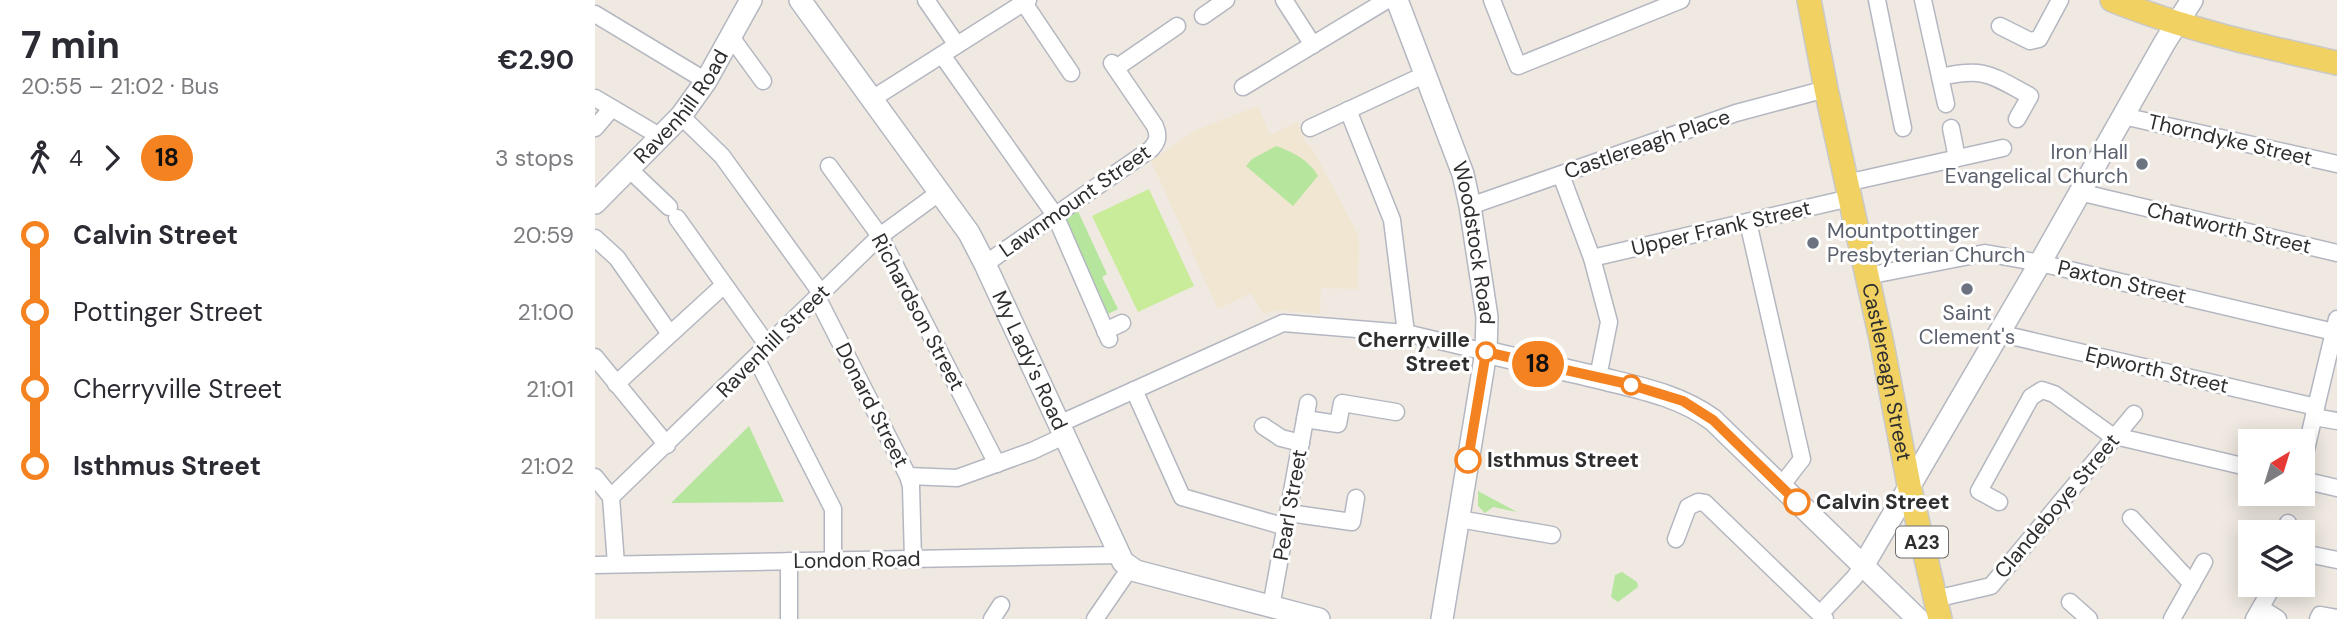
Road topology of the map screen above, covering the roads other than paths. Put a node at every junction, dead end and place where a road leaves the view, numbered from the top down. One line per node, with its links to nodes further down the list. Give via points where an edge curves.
1 (800, 0): 35 (street, My Lady's Road)
2 (926, 0): 23 (street)
3 (1226, 0): 18 (street)
4 (1284, 0): 24 (street)
5 (1387, 0): 24 (street)
6 (1397, 0): 28 (street, Woodstock Road)
7 (1492, 0): 8 (street, via 1518,66)
8 (1681, 0)
9 (1809, 0): 33 (main road, Castlereagh Street / A23)
10 (1877, 0): 44 (street)
11 (1923, 0): 29 (street)
12 (2060, 0): 21 (street, via 2039,39 2030,41)
13 (2112, 0): 19 (main road)
14 (2192, 0): 19 (street)
15 (1026, 1): 23 (street); 27 (street)
16 (744, 2): 22 (street, Ravenhill Road)
17 (595, 15): 30 (street)
18 (1203, 16)
19 (2178, 23): 26 (main road); 40 (street)
20 (1177, 26): 58 (street, Lawnmount Street, via 1114,66 1156,126 1157,143)
21 (2000, 26)
22 (731, 37): 30 (street, Ravenhill Road); 31 (street)
23 (957, 45): 25 (street)
24 (1313, 45): 32 (street)
25 (942, 54): 35 (street); 58 (street)
26 (2337, 63)
27 (1072, 73)
28 (1424, 75): 38 (street); 57 (street, Woodstock Road, via 1458,158)
29 (1941, 77): 36 (street); 41 (street, via 1978,72 2030,96)
30 (706, 81): 39 (street, Ravenhill Road)
31 (763, 81)
32 (1253, 86)
33 (1826, 89): 52 (street, Castlereagh Place, via 1736,113); 53 (main road, Castlereagh Street / A23)
34 (595, 98): 37 (street)
35 (872, 99): 54 (street, My Lady's Road)
36 (1946, 104)
37 (612, 108): 42 (street); 46 (street)
38 (1348, 110): 43 (street); 71 (street, via 1392,220)
39 (681, 116): 46 (street, Ravenhill Road); 68 (street, Donard Street, via 722,156)
40 (2123, 116): 49 (street, Thorndyke Street); 55 (street)
41 (2017, 119)
42 (595, 128)
43 (1310, 128)
44 (1903, 128)
45 (1951, 128): 48 (street)
46 (661, 137): 51 (street, Ravenhill Road)
47 (2003, 148): 48 (street, Upper Frank Street)
48 (1957, 158): 53 (street, Upper Frank Street)
49 (2337, 164)
50 (829, 166): 60 (street, Richardson Street)
51 (629, 169): 56 (street, Ravenhill Road); 67 (street, via 673,213)
52 (1561, 174): 57 (street, Castlereagh Place); 63 (street)
53 (1848, 191): 59 (street, Upper Frank Street); 66 (main road, Castlereagh Street / A23)
54 (940, 192): 60 (street, Ravenhill Street); 65 (street, My Lady's Road)
55 (2079, 192): 62 (street, Chatworth Street); 64 (street)
56 (595, 203)
57 (1470, 206): 75 (street, Woodstock Road, via 1487,317)
58 (1055, 215): 65 (street, Lawnmount Street); 69 (street, via 1107,335)
59 (1748, 222): 63 (street, Upper Frank Street); 98 (street, via 1802,459)
60 (880, 236): 68 (street, Ravenhill Street); 93 (street, Richardson Street)
61 (595, 238): 73 (street, via 617,258)
62 (2337, 253)
63 (1593, 258): 78 (street, via 1609,322)
64 (2040, 263): 66 (street, Paxton Street, via 1985,253); 70 (street, Paxton Street); 72 (street)
65 (985, 264): 89 (street, My Lady's Road)
66 (1867, 276): 97 (main road, Castlereagh Street / A23)
67 (724, 285): 73 (street); 74 (street)
68 (819, 295): 74 (street, Ravenhill Street); 95 (street, Donard Street)
69 (1122, 323)
70 (2335, 326): 76 (street)
71 (1406, 333): 75 (street); 80 (street, via 1283,323)
72 (1998, 333): 83 (street, Epworth Street); 97 (street)
73 (670, 334): 79 (street)
74 (762, 352): 92 (street, Ravenhill Street); 111 (street, via 833,509)
75 (1486, 352): 78 (street); 105 (street, Woodstock Road)
76 (2333, 354): 83 (street)
77 (595, 357): 79 (street)
78 (1598, 377): 98 (street, via 1683,401 1699,410)
79 (616, 384): 92 (street)
80 (1134, 390): 89 (street); 106 (street, via 1182,497)
81 (1308, 403): 85 (street, Pearl Street)
82 (1396, 412): 85 (street, via 1342,403 1338,424)
83 (2315, 412): 86 (street, Epworth Street); 88 (street)
84 (2134, 414): 90 (street, Clandeboye Street)
85 (1305, 419): 91 (street, Pearl Street)
86 (2337, 421)
87 (1263, 426): 91 (street, via 1281,438)
88 (2311, 429)
89 (1062, 430): 93 (street, via 1032,452); 114 (street, My Lady's Road)
90 (2115, 436): 94 (street); 103 (street, via 2055,394 2037,392 1976,496); 123 (street, Clandeboye Street, via 1991,586)
91 (1301, 443): 106 (street, Pearl Street)
92 (667, 445): 101 (street, Ravenhill Street)
93 (997, 464): 95 (street, via 957,478)
94 (2238, 465)
95 (908, 476): 110 (street, Donard Street)
96 (595, 477): 101 (street)
97 (1909, 485): 118 (street); 123 (main road, Castlereagh Street / A23)
98 (1781, 486): 118 (street)
99 (2337, 488): 100 (street)
100 (2315, 489)
101 (611, 497): 116 (street)
102 (1356, 498): 106 (street, via 1352,523)
103 (1999, 502)
104 (2131, 518): 119 (street)
105 (1459, 519): 107 (street); 130 (street, Woodstock Road)
106 (1288, 520): 122 (street, Pearl Street)
107 (1552, 535)
108 (1676, 540): 125 (street, via 1688,507 1705,503)
109 (2315, 555): 112 (street)
110 (913, 559): 111 (street, London Road); 114 (street, London Road)
111 (833, 560): 113 (street, London Road)
112 (2337, 560)
113 (789, 561): 116 (street, London Road); 127 (street)
114 (1124, 562): 122 (street); 128 (street)
115 (2204, 562): 119 (street)
116 (616, 564): 117 (street, London Road)
117 (595, 565)
118 (1863, 566): 125 (street); 131 (street)
119 (2192, 584): 133 (street)
120 (2267, 597): 124 (street)
121 (2070, 601): 132 (street)
122 (1271, 607): 129 (street)
123 (1938, 609)
124 (2257, 614): 134 (street)
125 (1823, 616)
126 (2337, 618): 135 (street, via 2321,615)
127 (789, 619)
128 (1095, 619)
129 (1319, 619)
130 (1442, 619)
131 (1918, 619)
132 (2089, 619)
133 (2172, 619)
134 (2278, 619)
135 (2318, 619)

